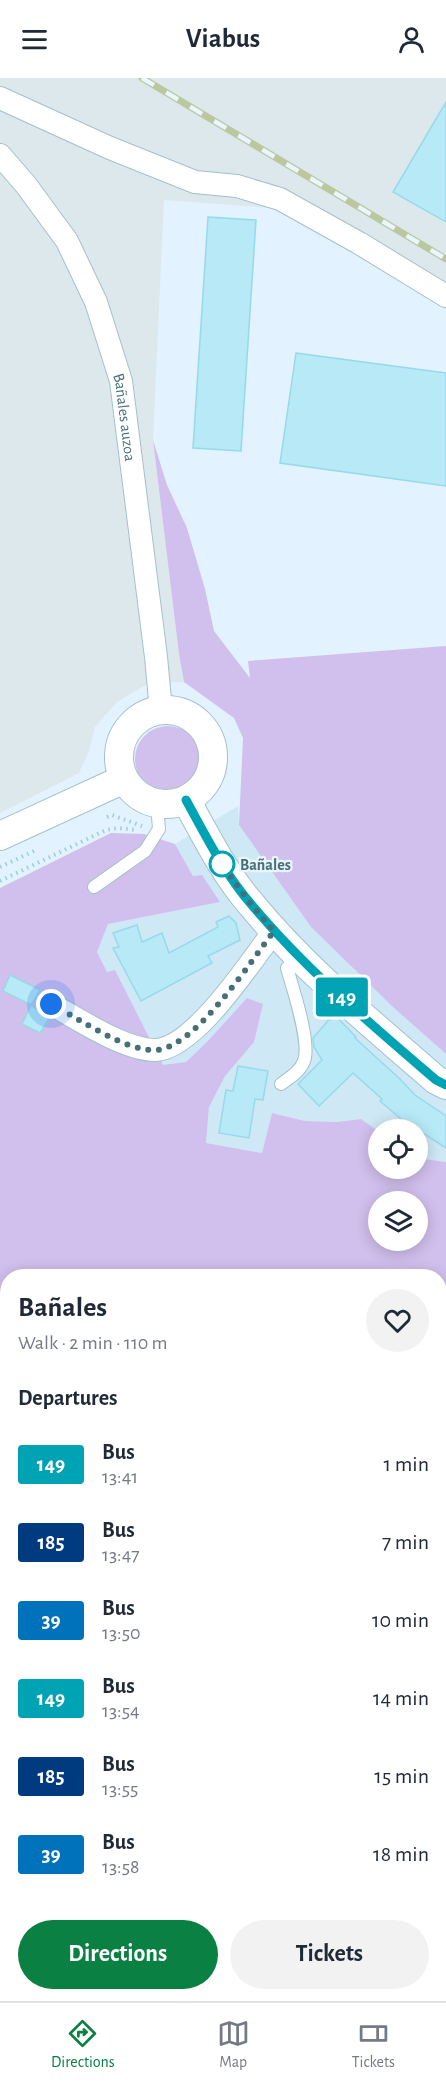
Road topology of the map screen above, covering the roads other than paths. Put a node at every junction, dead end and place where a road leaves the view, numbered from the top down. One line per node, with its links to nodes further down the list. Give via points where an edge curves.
1 (0, 98): 3 (street, via 195,182 237,186 280,199)
2 (0, 155): 4 (street, Bañales auzoa, via 67,241 96,302 121,381)
3 (446, 296)
4 (161, 710): 5 (street, via 137,720 121,741 119,767); 6 (street, via 189,716 201,725 211,745 212,767 207,780)
5 (124, 779): 7 (street, via 132,791); 8 (street)
6 (186, 800): 7 (street); 10 (street, via 220,862)
7 (157, 804): 9 (lane, via 159,829 145,852)
8 (0, 836)
9 (94, 887)
10 (274, 931): 11 (street); 12 (street, via 209,1015 189,1035 157,1050 126,1045)
11 (299, 956): 13 (lane, via 287,968 306,1051 296,1073); 14 (street, via 419,1066)
12 (51, 1004)
13 (281, 1084)
14 (446, 1085)

